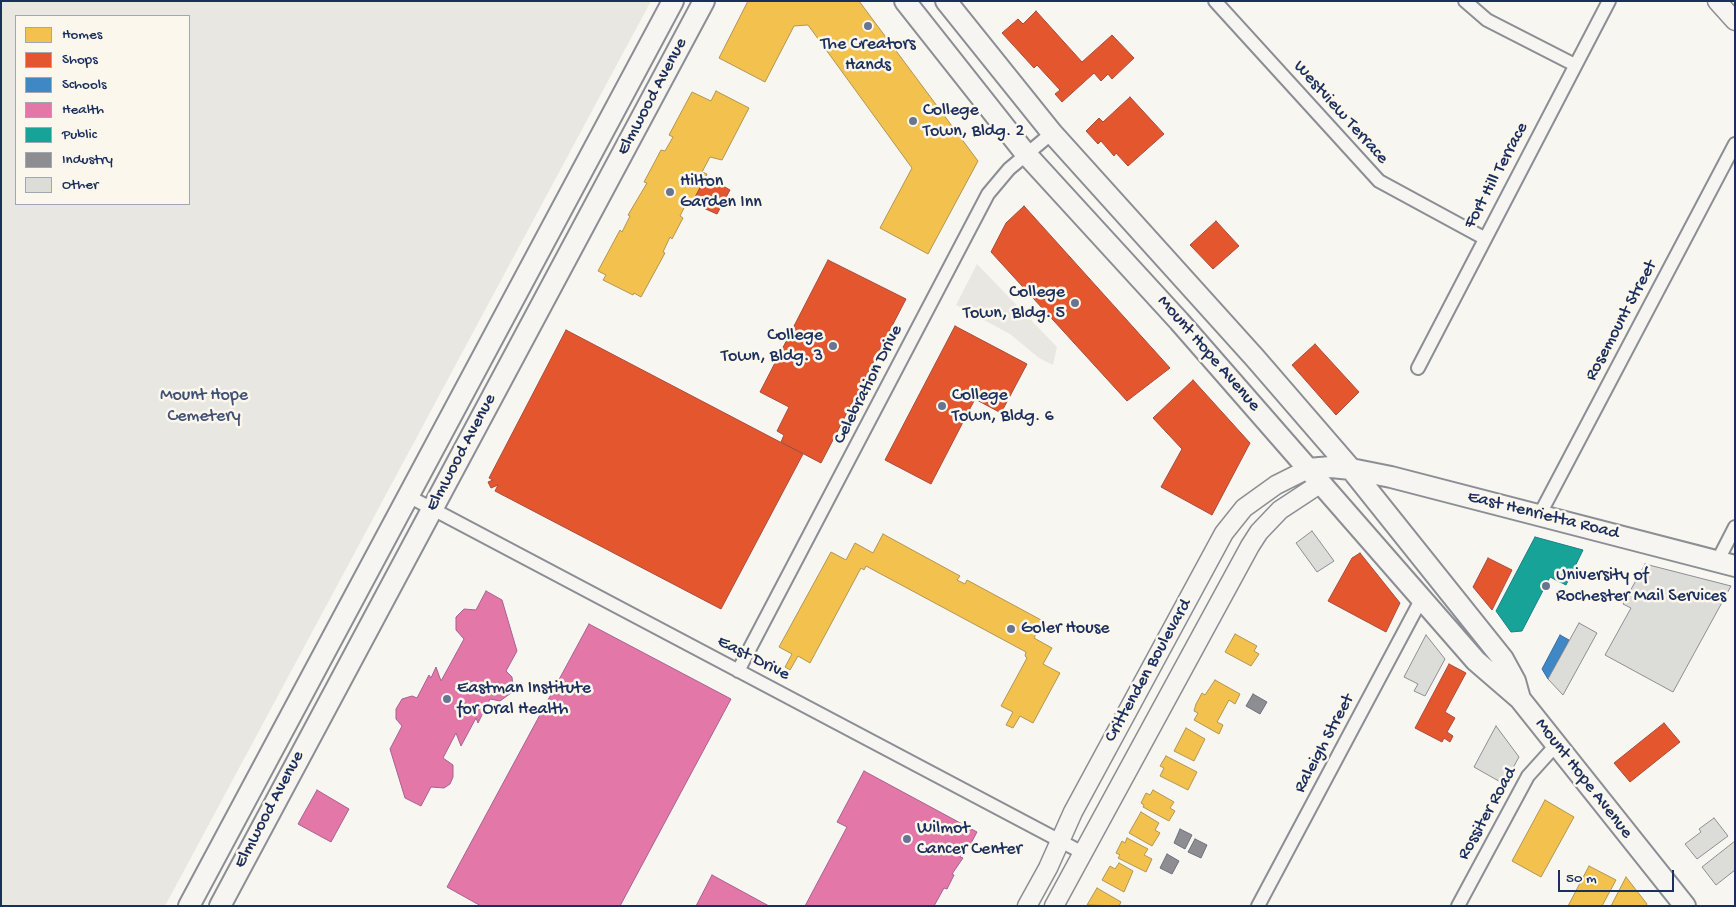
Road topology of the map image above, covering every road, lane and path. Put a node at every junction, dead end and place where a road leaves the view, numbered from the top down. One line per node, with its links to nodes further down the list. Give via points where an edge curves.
1 (673, 1): 18 (main road, Elmwood Avenue)
2 (704, 1): 19 (main road, Elmwood Avenue)
3 (905, 1): 13 (main road, Mount Hope Avenue)
4 (946, 1): 11 (main road, Mount Hope Avenue)
5 (1216, 1): 14 (street, Westview Terrace, via 1379,181)
6 (1464, 1): 10 (street, via 1487,20)
7 (1609, 1): 10 (street, Fort Hill Terrace)
8 (1717, 1): 9 (street)
9 (1735, 21)
10 (1575, 65): 14 (street, Fort Hill Terrace)
11 (1052, 133): 13 (street, Celebration Drive); 16 (main road, Mount Hope Avenue)
12 (1735, 144): 20 (street, Rosemount Street)
13 (1026, 154): 17 (main road, Mount Hope Avenue, via 1179,321); 25 (street, Celebration Drive, via 988,194)
14 (1484, 238): 15 (street, Fort Hill Terrace)
15 (1418, 368)
16 (1351, 469): 17 (main road); 20 (main road, East Henrietta Road); 27 (main road, Mount Hope Avenue, via 1503,659)
17 (1314, 476): 23 (main road, Mount Hope Avenue); 24 (street, Crittenden Boulevard, via 1263,494 1233,520); 26 (street, Crittenden Boulevard, via 1259,532 1240,561)
18 (408, 496): 19 (street, East Drive); 31 (main road, Elmwood Avenue)
19 (432, 508): 25 (street, East Drive); 32 (main road, Elmwood Avenue)
20 (1540, 514): 22 (main road, East Henrietta Road)
21 (1735, 527): 22 (street)
22 (1726, 564)
23 (1422, 598): 27 (main road, Mount Hope Avenue, via 1476,661); 35 (street, Raleigh Street)
24 (1157, 657): 26 (street); 29 (street, Crittenden Boulevard)
25 (738, 671): 29 (street, East Drive)
26 (1182, 671): 30 (street, Crittenden Boulevard)
27 (1520, 699): 28 (main road, Mount Hope Avenue)
28 (1556, 745): 36 (street, Rossiter Road, via 1528,776); 37 (main road, Mount Hope Avenue)
29 (1060, 840): 30 (street, East Drive); 33 (street, Crittenden Boulevard)
30 (1082, 853): 34 (street, Crittenden Boulevard)
31 (189, 906)
32 (220, 906)
33 (1027, 906)
34 (1054, 906)
35 (1258, 906)
36 (1458, 906)
37 (1685, 906)

